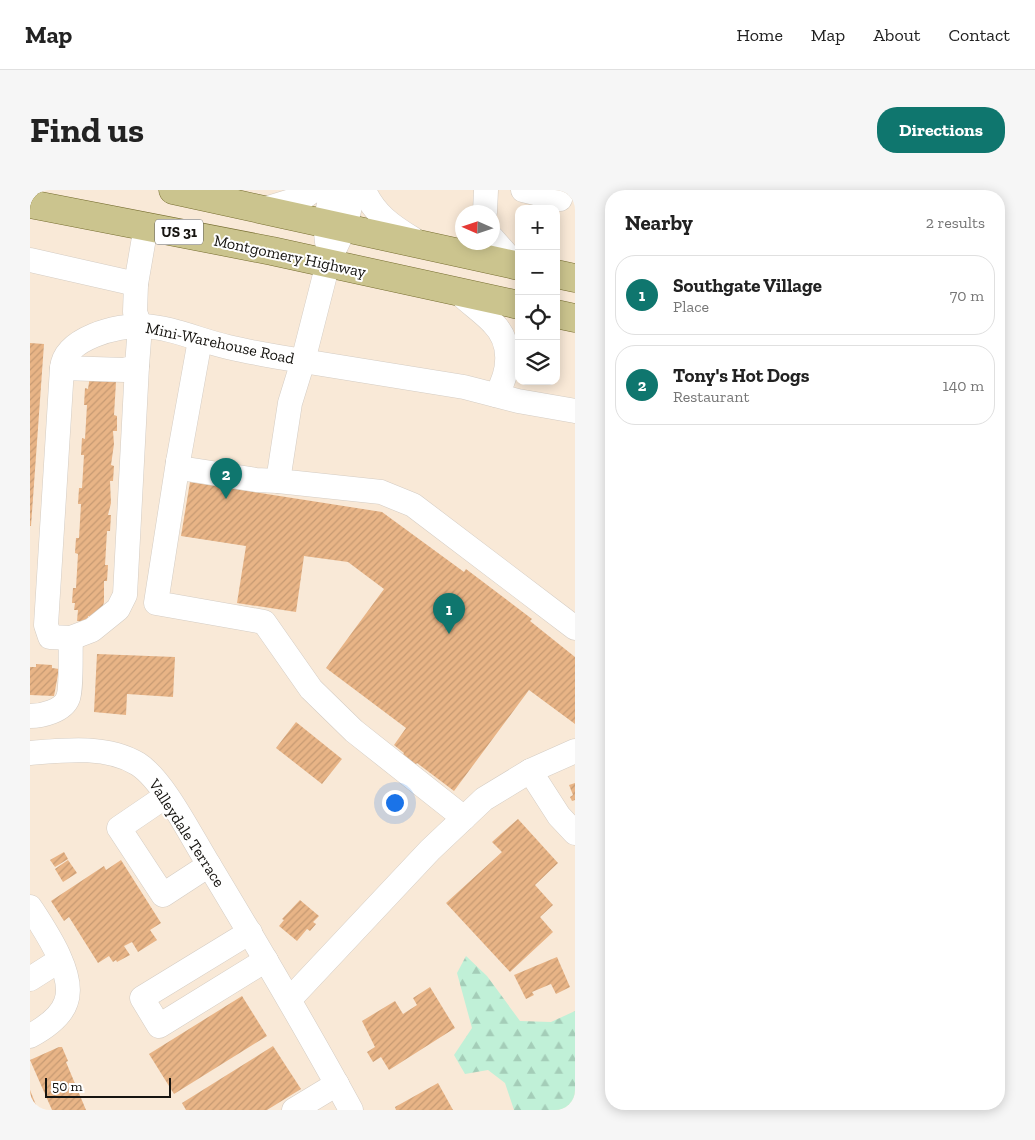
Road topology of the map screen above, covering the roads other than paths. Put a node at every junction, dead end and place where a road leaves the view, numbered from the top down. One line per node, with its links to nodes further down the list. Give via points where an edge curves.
1 (173, 190): 11 (main road, US 31)
2 (314, 190): 11 (street, via 304,197)
3 (332, 190): 12 (street)
4 (354, 190): 12 (street)
5 (364, 190): 14 (street, via 386,222)
6 (486, 190): 10 (street)
7 (523, 190): 8 (street, via 560,198)
8 (563, 190)
9 (30, 204): 13 (main road, Montgomery Highway / US 31)
10 (485, 205)
11 (265, 209): 12 (main road, US 31)
12 (335, 225): 14 (main road, US 31); 18 (street, Mini-Warehouse Road)
13 (146, 226): 18 (main road, Montgomery Highway / US 31); 22 (street)
14 (417, 242): 19 (main road, US 31)
15 (500, 246): 17 (street)
16 (30, 260): 22 (street)
17 (515, 262)
18 (328, 264): 23 (main road, Montgomery Highway / US 31); 29 (street, Mini-Warehouse Road)
19 (515, 264)
20 (560, 275): 21 (main road)
21 (575, 278)
22 (136, 284): 27 (street, via 135,312)
23 (458, 292): 24 (main road, Montgomery Highway / US 31); 32 (street, via 493,322 506,343 506,373)
24 (515, 305)
25 (560, 315): 26 (main road)
26 (575, 318)
27 (140, 326): 28 (street, Mini-Warehouse Road); 30 (street); 31 (street, Mini-Warehouse Road, via 96,334 78,342 67,352)
28 (200, 340): 29 (street, Mini-Warehouse Road); 34 (street)
29 (303, 361): 32 (street); 35 (street, via 290,402)
30 (136, 366): 31 (street, via 125,370); 37 (street, via 124,595 118,610 92,630)
31 (62, 368): 37 (street, via 46,625)
32 (496, 395): 33 (street)
33 (575, 411)
34 (178, 462): 35 (street, via 186,469); 43 (street, via 156,603 264,622 311,689 354,731)
35 (278, 481): 36 (street, via 381,492 405,501)
36 (575, 628)
37 (50, 638): 38 (street, via 68,698 62,707)
38 (30, 716)
39 (575, 751): 41 (street)
40 (30, 753): 42 (street, Valleydale Terrace, via 67,750 124,758 150,774)
41 (530, 770): 43 (street, via 501,787); 44 (street, via 559,816)
42 (166, 796): 45 (street, Valleydale Terrace); 45 (street, via 119,828 164,895)
43 (464, 818): 51 (street)
44 (575, 833)
45 (209, 865): 47 (street, Valleydale Terrace)
46 (30, 907): 48 (street)
47 (250, 932): 49 (street, Valleydale Terrace); 49 (street, via 142,998 158,1026)
48 (60, 960): 50 (street); 52 (street, via 69,988 66,1004 46,1026)
49 (266, 960): 51 (street, Valleydale Terrace)
50 (30, 979)
51 (290, 999): 53 (street, Valleydale Terrace)
52 (30, 1036)
53 (337, 1084): 54 (street, Valleydale Terrace); 55 (street)
54 (348, 1109)
55 (294, 1110)

